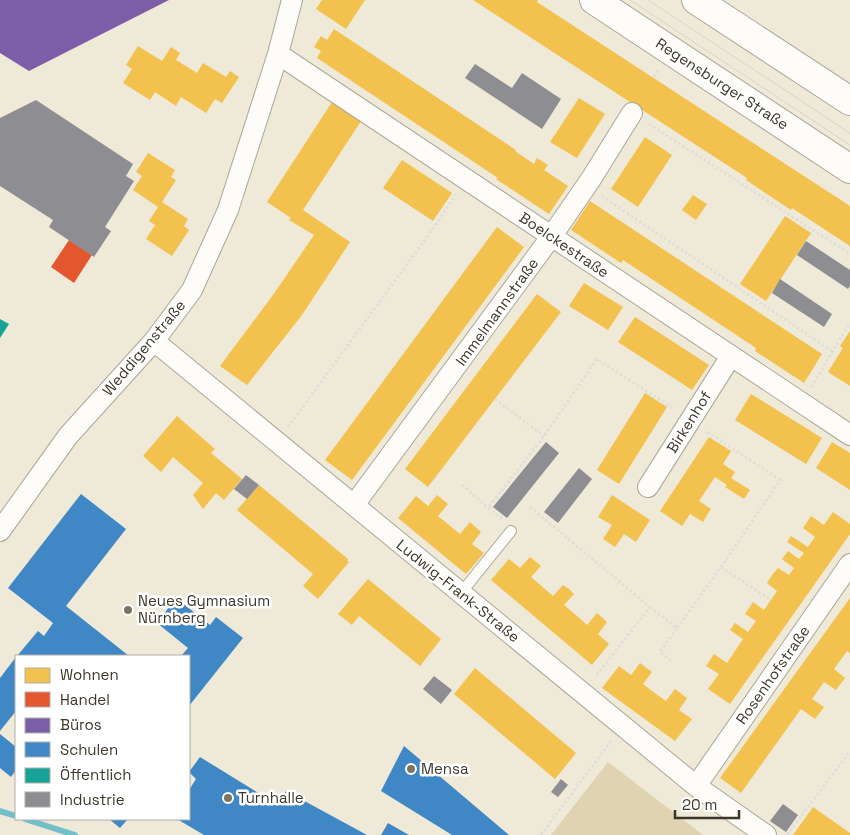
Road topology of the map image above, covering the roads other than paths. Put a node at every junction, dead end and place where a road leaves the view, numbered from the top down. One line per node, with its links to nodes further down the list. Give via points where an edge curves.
1 (292, 0): 4 (street, Weddigenstraße)
2 (594, 0): 7 (main road, Regensburger Straße)
3 (696, 0): 5 (main road)
4 (278, 54): 8 (street, Boelckestraße); 9 (street, Weddigenstraße, via 228,210 192,290)
5 (850, 101)
6 (632, 113): 8 (street, Immelmannstraße)
7 (850, 169)
8 (551, 237): 10 (street, Boelckestraße); 13 (street, Immelmannstraße)
9 (154, 341): 13 (street, Ludwig-Frank-Straße); 15 (street, Weddigenstraße, via 68,436)
10 (731, 356): 11 (street, Boelckestraße); 12 (street, Birkenhof)
11 (850, 435)
12 (648, 487)
13 (354, 505): 17 (street, Ludwig-Frank-Straße)
14 (509, 527): 17 (lane)
15 (0, 531)
16 (850, 564): 18 (street, Rosenhofstraße)
17 (461, 593): 18 (street, Ludwig-Frank-Straße)
18 (696, 786): 19 (street, Ludwig-Frank-Straße)
19 (766, 835)

